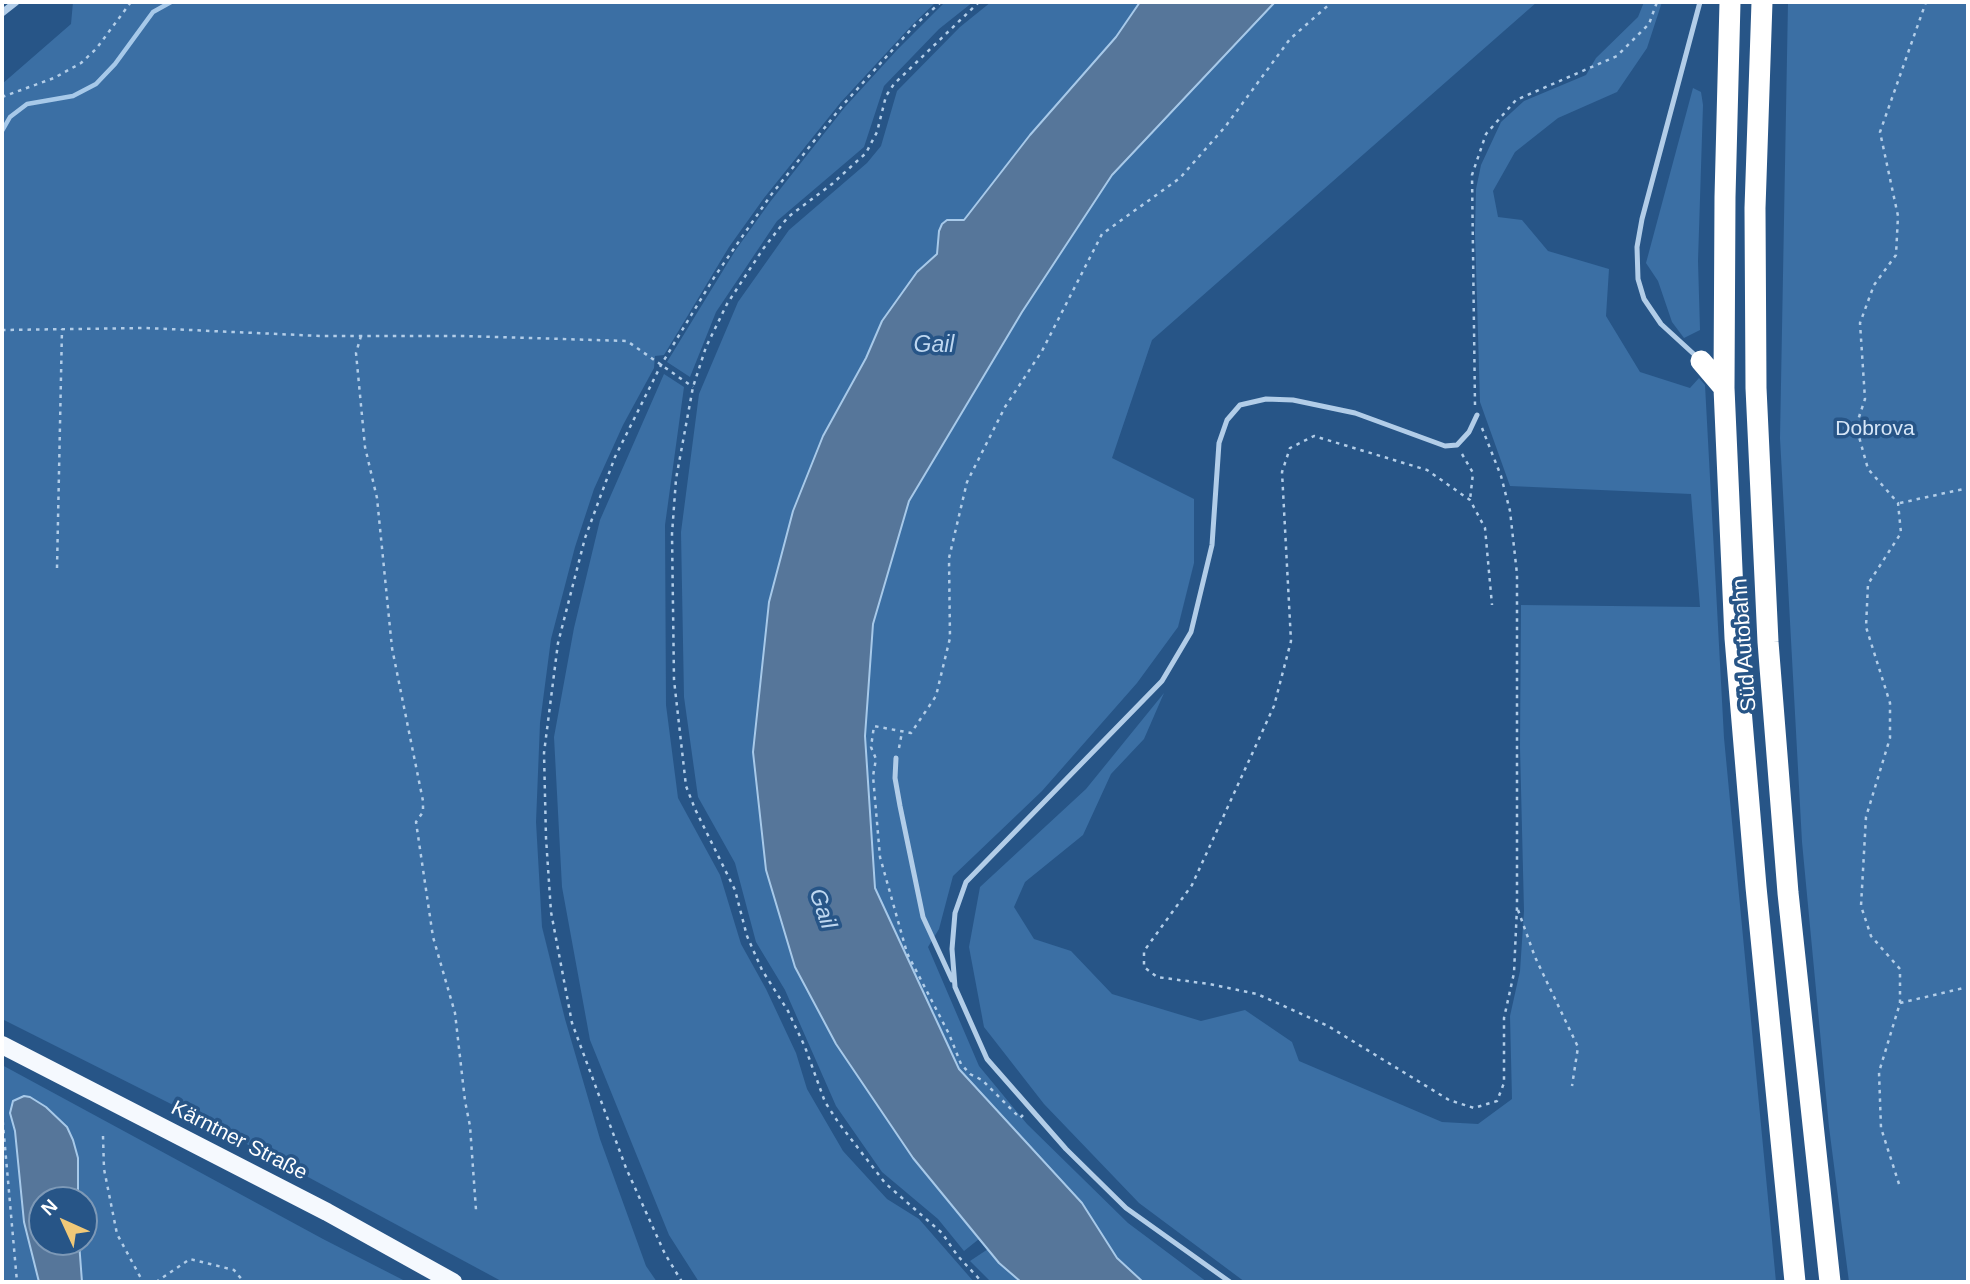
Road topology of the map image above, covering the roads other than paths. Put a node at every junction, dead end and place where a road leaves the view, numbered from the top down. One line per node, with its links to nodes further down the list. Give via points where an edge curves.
1 (16, 2): 5 (street)
2 (1700, 2): 6 (lane, via 1637,247 1644,299 1661,324)
3 (1730, 2): 7 (highway, Süd Autobahn)
4 (1762, 2): 15 (highway, Süd Autobahn, via 1755,208 1756,374 1767,628 1788,893)
5 (2, 13)
6 (1701, 361): 7 (highway)
7 (1724, 388): 14 (highway, Süd Autobahn, via 1735,638)
8 (1477, 415): 10 (lane, via 1469,432 1457,444 1446,446 1355,413 1293,400 1266,399 1240,405 1227,420 1219,443 1212,545 1191,632 1162,681 967,882 954,913)
9 (897, 758): 10 (lane, via 895,778 923,917)
10 (955, 986): 13 (lane, via 988,1059 1066,1149 1126,1208)
11 (2, 1045): 12 (main road, Kärntner Straße)
12 (453, 1282)
13 (1230, 1282)
14 (1795, 1282)
15 (1830, 1282)

